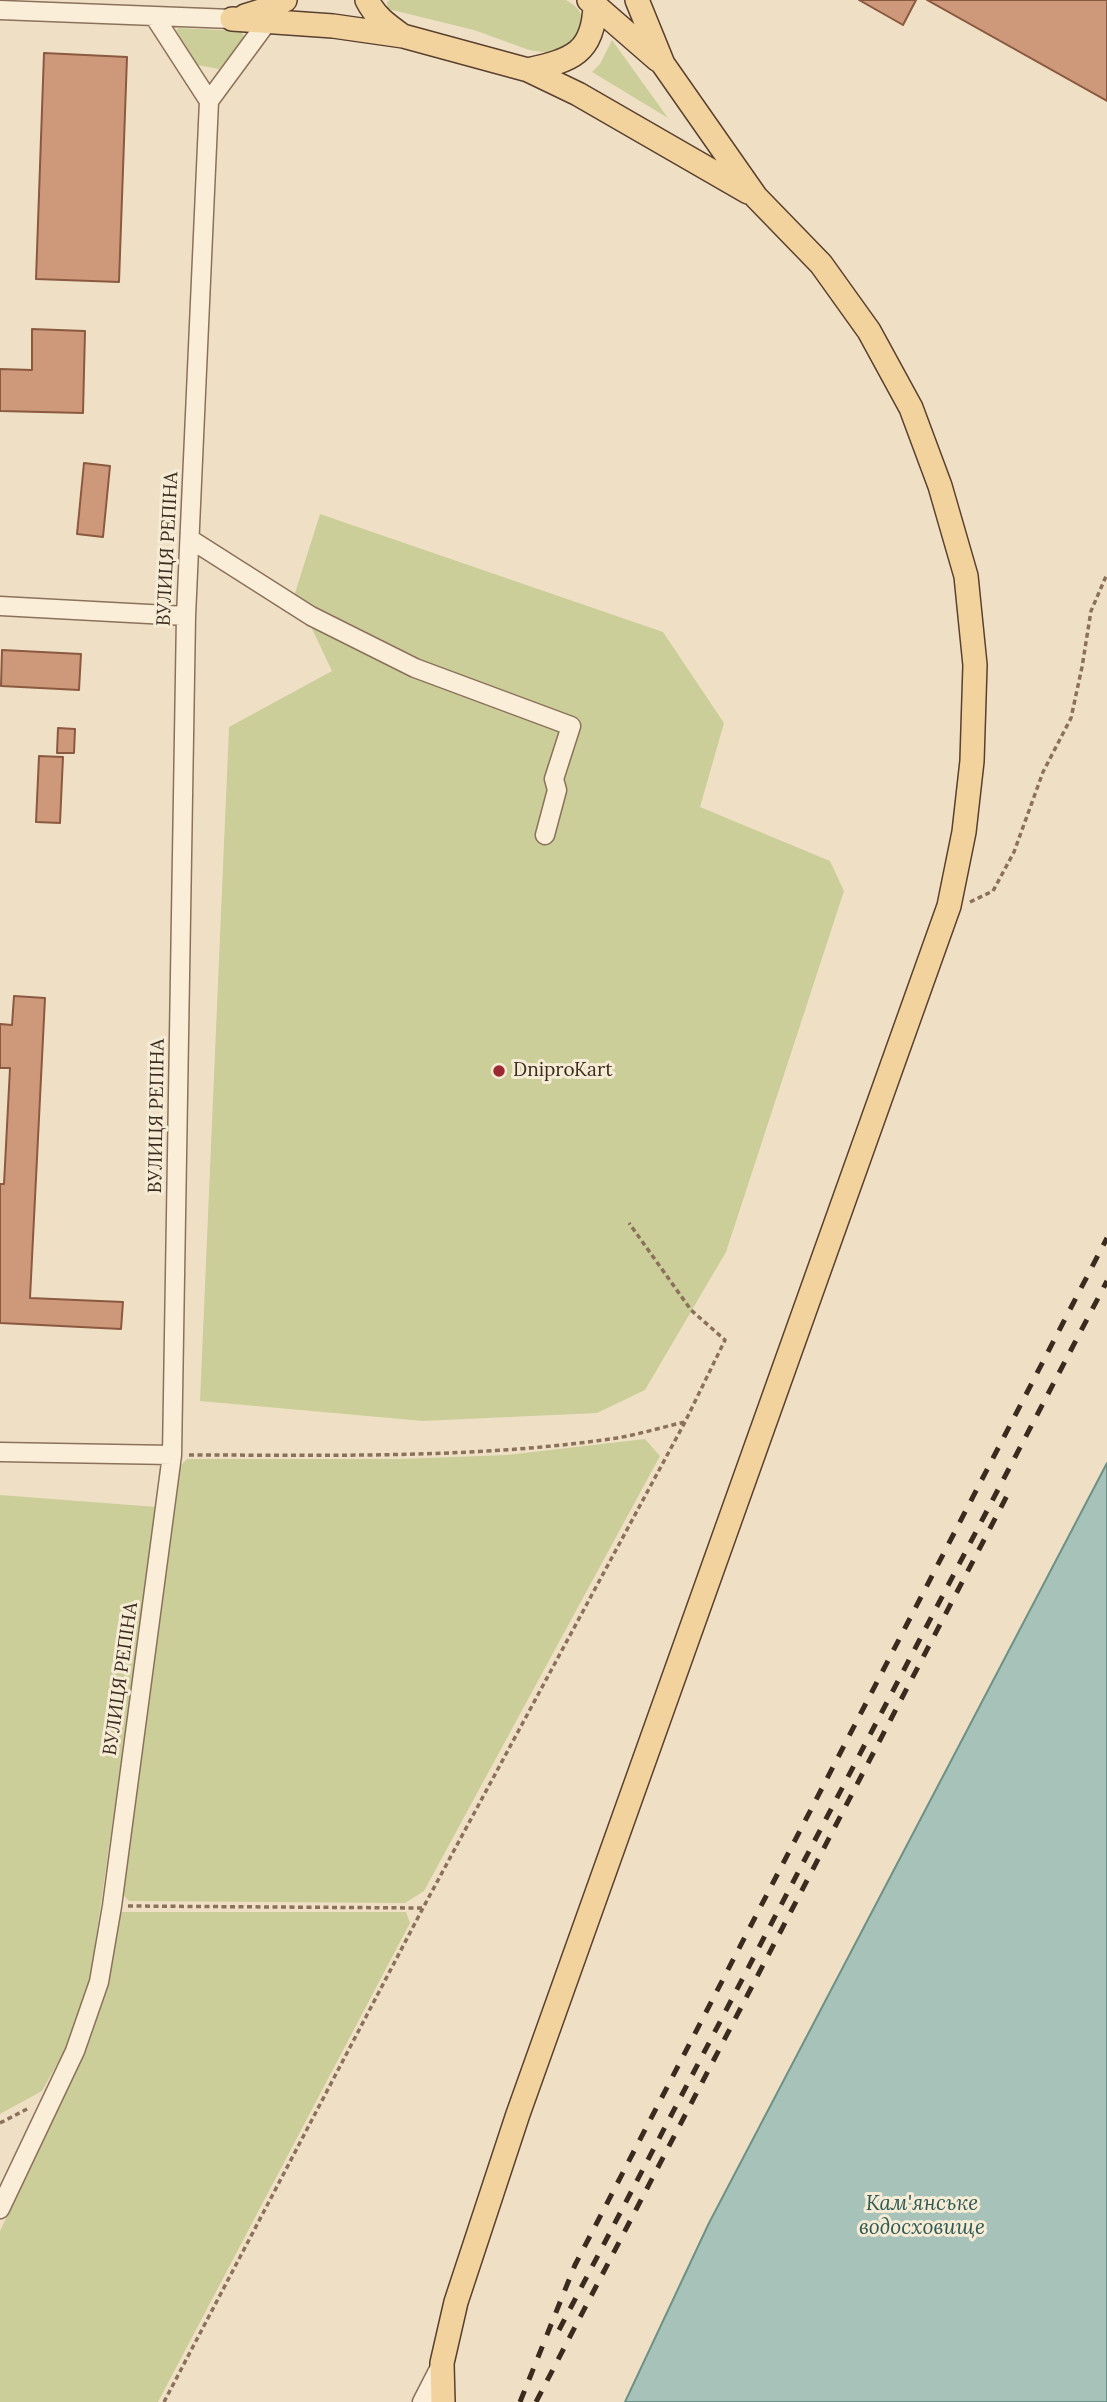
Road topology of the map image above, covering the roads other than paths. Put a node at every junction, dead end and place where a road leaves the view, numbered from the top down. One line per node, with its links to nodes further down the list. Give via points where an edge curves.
1 (304, 0): 6 (main road)
2 (367, 0): 9 (main road, via 373,12)
3 (637, 0): 10 (main road)
4 (592, 2): 10 (main road); 11 (main road, via 592,32 584,48 561,62)
5 (0, 10): 7 (street)
6 (274, 10): 8 (main road); 9 (main road); 12 (street)
7 (154, 16): 8 (street); 12 (street)
8 (232, 19)
9 (403, 36): 11 (main road)
10 (663, 64): 13 (main road)
11 (528, 70): 13 (main road)
12 (209, 101): 14 (street, ВУЛИЦЯ РЕПІНА)
13 (755, 197): 21 (main road, via 821,264 870,331 911,408 940,486 966,576 975,665 964,832 949,906 518,2114 456,2302)
14 (190, 539): 16 (street, ВУЛИЦЯ РЕПІНА); 17 (street, via 311,616 415,668 571,726 554,779 557,790)
15 (0, 606): 16 (street)
16 (186, 616): 19 (street, ВУЛИЦЯ РЕПІНА)
17 (544, 835)
18 (0, 1452): 19 (street)
19 (172, 1455): 20 (street, ВУЛИЦЯ РЕПІНА, via 99,1982 75,2051)
20 (0, 2208)
21 (442, 2363): 22 (street); 23 (main road)
22 (422, 2402)
23 (443, 2402)

